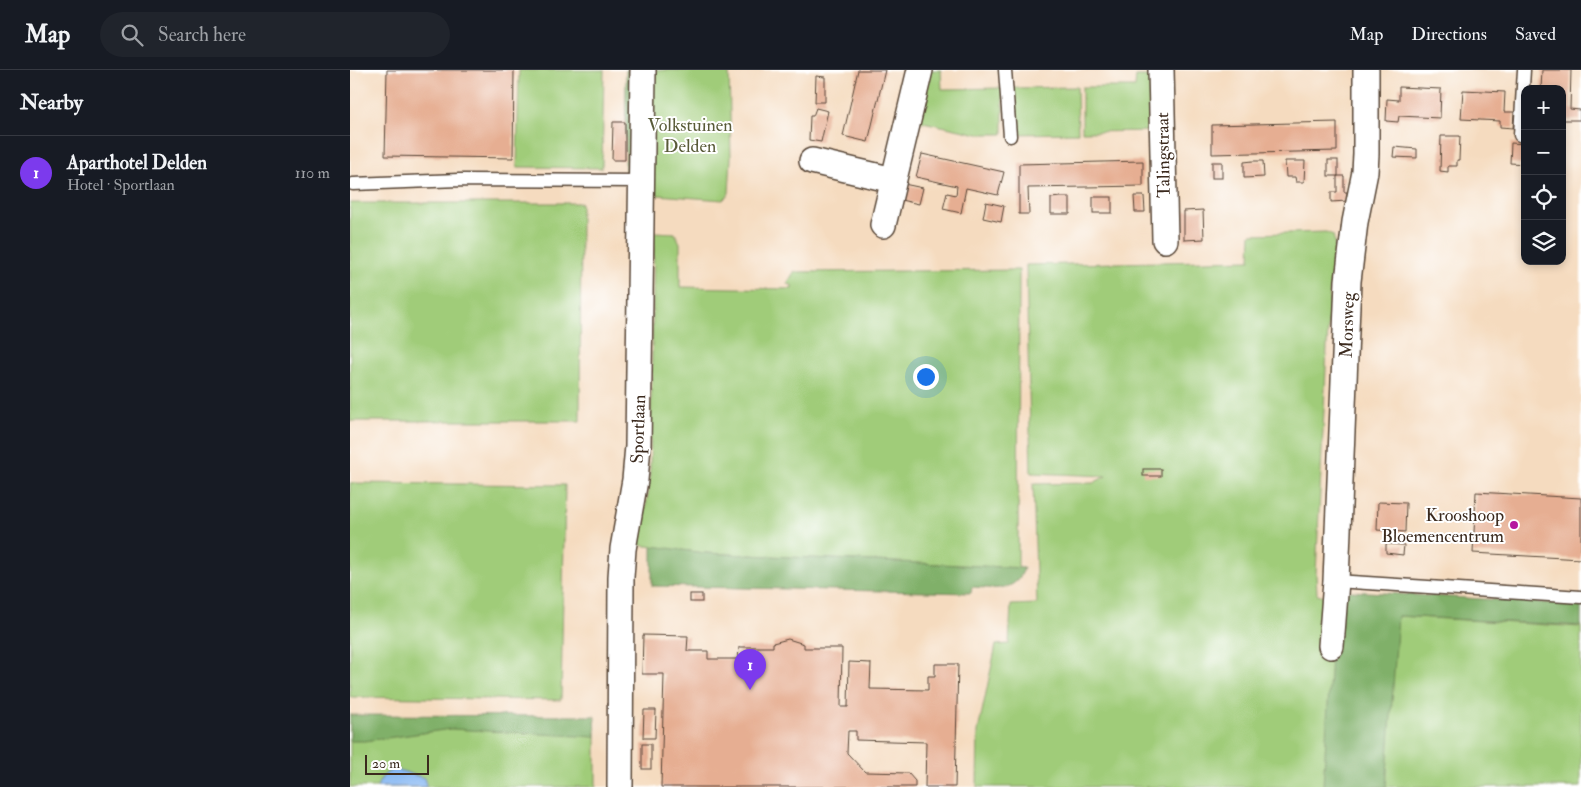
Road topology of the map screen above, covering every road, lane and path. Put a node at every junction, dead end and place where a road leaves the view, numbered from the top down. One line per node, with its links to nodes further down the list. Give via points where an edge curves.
1 (643, 70): 11 (street, Sportlaan)
2 (920, 70): 10 (street)
3 (1005, 70): 7 (lane)
4 (1162, 70): 14 (street, Talingstraat)
5 (1366, 70): 15 (street, Morsweg, via 1365,172 1348,281)
6 (1524, 70): 8 (lane)
7 (1010, 136)
8 (1521, 136)
9 (812, 161): 10 (street)
10 (894, 180): 13 (street)
11 (642, 181): 12 (lane, via 459,180); 18 (street, Sportlaan, via 638,446 621,577)
12 (353, 184)
13 (883, 225)
14 (1165, 240)
15 (1336, 580): 16 (lane); 17 (street, Morsweg)
16 (1581, 597)
17 (1331, 646)
18 (620, 787)

